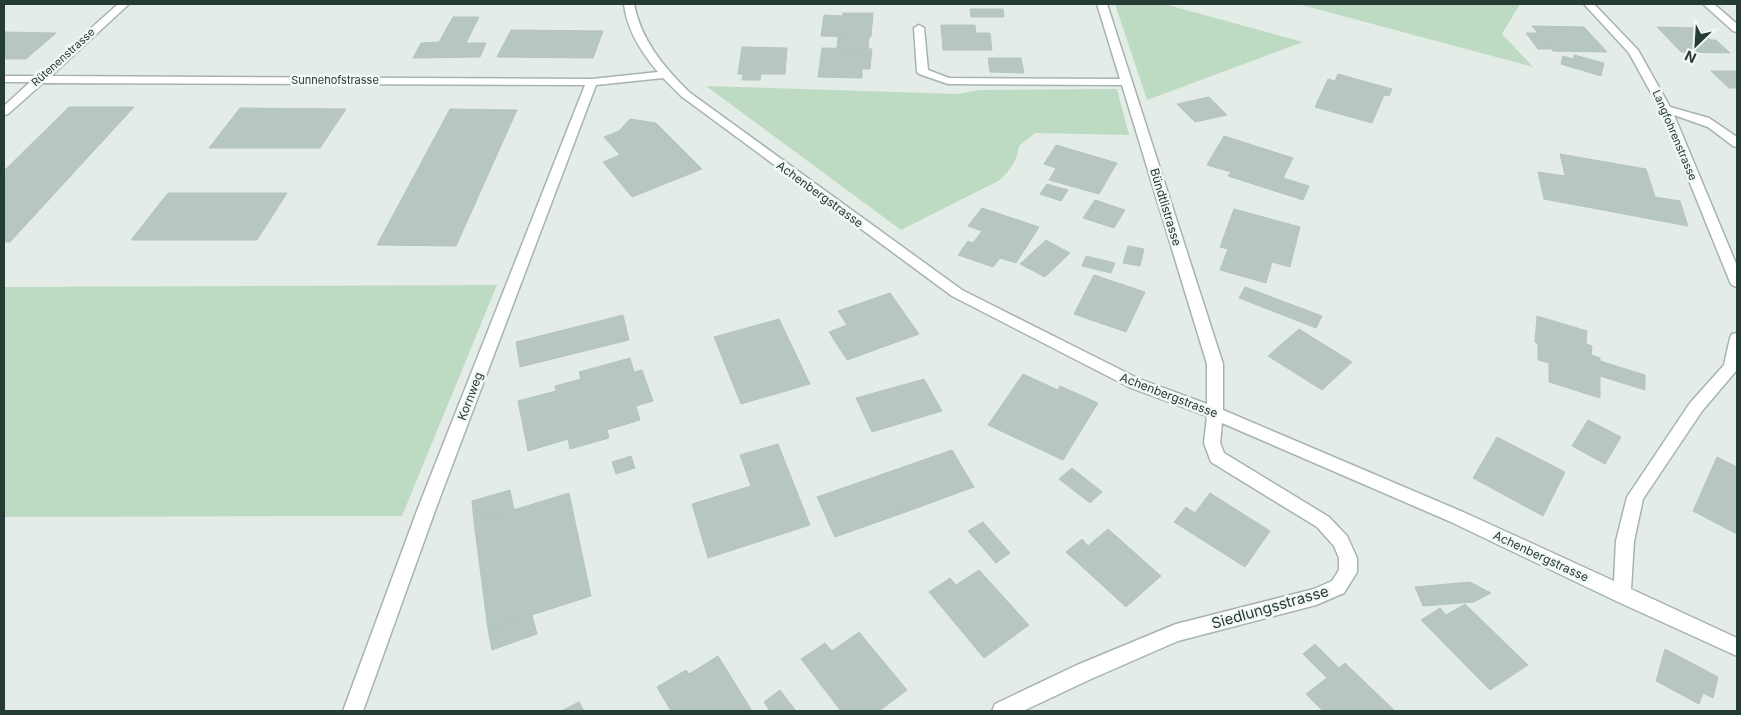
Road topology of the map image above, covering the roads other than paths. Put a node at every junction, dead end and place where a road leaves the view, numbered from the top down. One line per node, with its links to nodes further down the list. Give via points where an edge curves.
1 (124, 4): 10 (street, Rütenenstrasse)
2 (629, 4): 8 (street, Achenbergstrasse, via 644,47)
3 (1102, 4): 12 (street, Bündtlistrasse)
4 (1589, 4): 13 (street, Langfohrenstrasse, via 1634,52)
5 (1708, 4): 7 (street)
6 (919, 28): 12 (street, via 923,72 948,81)
7 (1737, 29)
8 (665, 74): 11 (street, Sunnehofstrasse); 18 (street, Achenbergstrasse, via 685,94 957,293 1134,383)
9 (4, 79): 10 (street, Sunnehofstrasse)
10 (38, 79): 11 (street, Sunnehofstrasse); 14 (street, Rütenenstrasse)
11 (592, 82): 21 (street, Kornweg)
12 (1126, 82): 18 (street, Bündtlistrasse, via 1215,364)
13 (1666, 109): 15 (street, via 1705,119); 16 (street, Langfohrenstrasse)
14 (4, 112)
15 (1737, 143)
16 (1737, 282)
17 (1737, 338): 19 (street, via 1732,367 1696,407 1635,496 1625,541)
18 (1215, 412): 19 (street, Achenbergstrasse, via 1457,517); 22 (street, Siedlungsstrasse, via 1212,443 1217,457 1312,514 1341,541 1348,558 1348,572 1338,587 1316,597 1176,633)
19 (1622, 595): 20 (street, Achenbergstrasse)
20 (1737, 647)
21 (353, 711)
22 (1002, 711)

